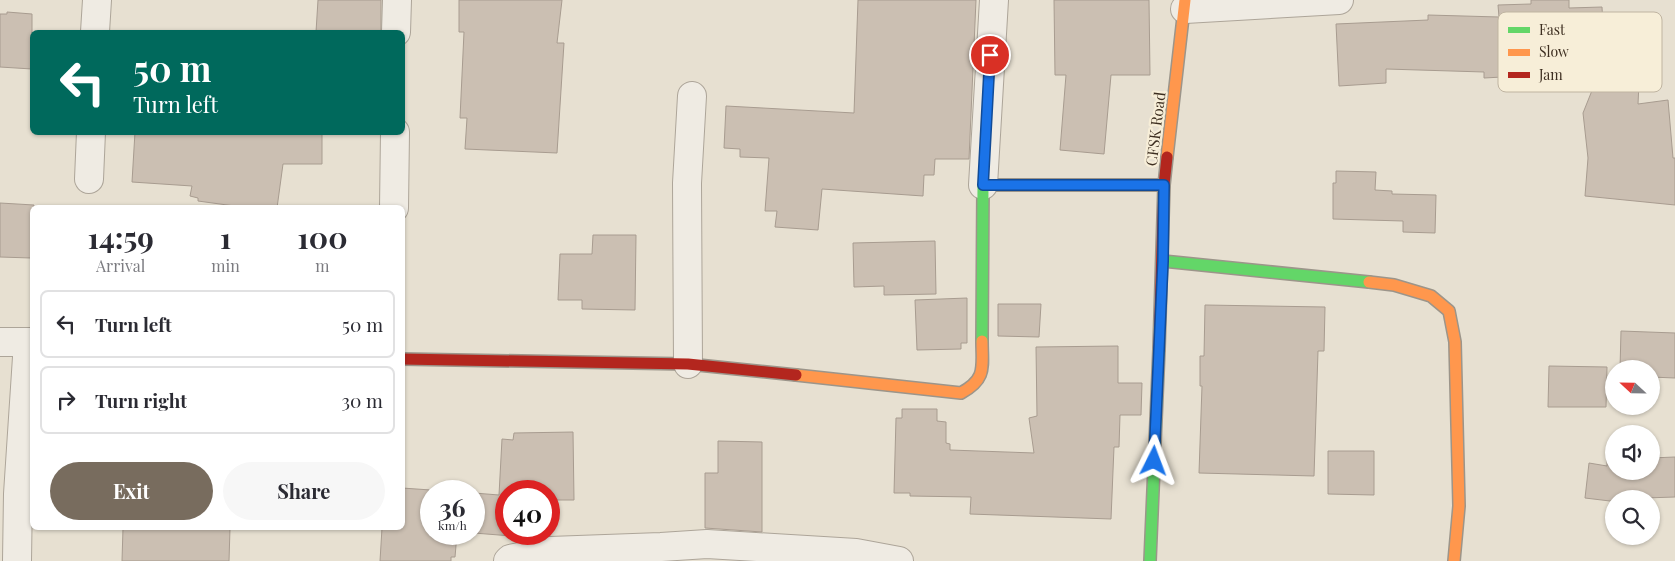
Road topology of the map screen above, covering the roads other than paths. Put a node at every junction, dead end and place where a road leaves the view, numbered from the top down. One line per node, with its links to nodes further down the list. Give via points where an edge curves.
1 (97, 0): 6 (street)
2 (397, 0): 7 (street)
3 (994, 0): 12 (street)
4 (1339, 0): 5 (street)
5 (1185, 4): 13 (street, CFSK Road)
6 (95, 30)
7 (396, 30)
8 (692, 96): 19 (street, via 687,183)
9 (91, 135): 11 (street)
10 (395, 135): 14 (street)
11 (89, 179)
12 (983, 185): 13 (street); 19 (street, via 982,372 974,386 960,393)
13 (1164, 185): 15 (street, CFSK Road)
14 (394, 205)
15 (1163, 261): 24 (street, CFSK Road); 25 (street, via 1394,285 1431,296 1449,311 1455,342 1459,506)
16 (0, 342): 17 (street)
17 (30, 342): 21 (street, via 18,494)
18 (405, 359): 19 (street)
19 (688, 364)
20 (661, 554): 22 (street, via 550,551); 23 (street, via 707,544 856,553)
21 (17, 561)
22 (508, 561)
23 (899, 561)
24 (1150, 561)
25 (1454, 561)

